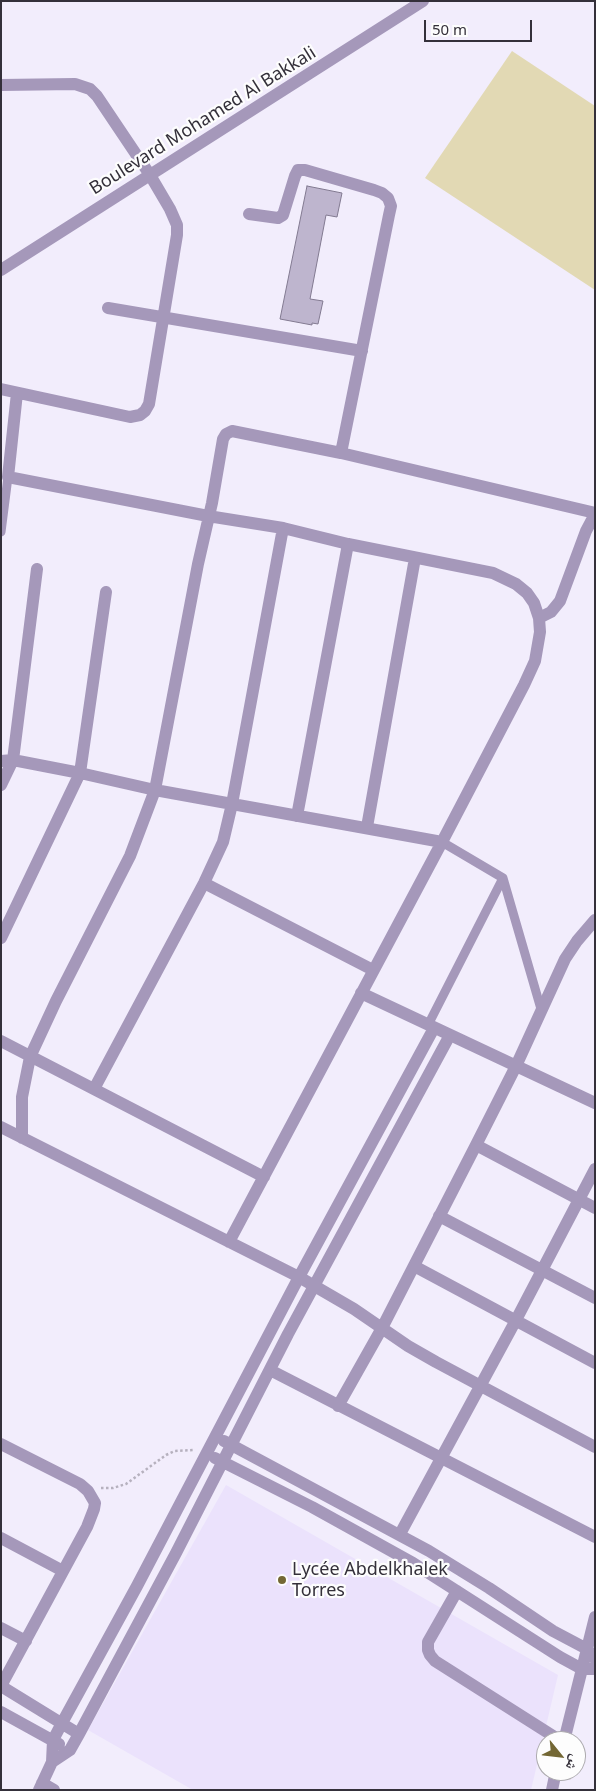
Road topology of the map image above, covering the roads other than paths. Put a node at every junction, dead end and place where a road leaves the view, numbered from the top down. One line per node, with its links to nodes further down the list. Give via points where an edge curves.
1 (423, 1): 3 (street, Boulevard Mohamed Al Bakkali)
2 (1, 86): 3 (street, via 75,84 90,89)
3 (150, 175): 5 (street, Boulevard Mohamed Al Bakkali); 7 (street, via 177,225)
4 (249, 214): 8 (street, via 278,218 283,215 298,170 374,190 388,198 391,206)
5 (1, 270)
6 (108, 308): 7 (street)
7 (163, 318): 8 (street); 10 (street, via 149,404 140,415 130,417)
8 (362, 351): 11 (street)
9 (1, 389): 10 (street)
10 (17, 392): 12 (street)
11 (341, 453): 13 (street); 14 (street, via 232,431 223,439)
12 (8, 477): 14 (street); 16 (lane)
13 (595, 514): 21 (street, via 560,600 551,612)
14 (208, 516): 15 (street); 25 (street)
15 (283, 528): 17 (street); 26 (street)
16 (1, 532)
17 (348, 544): 18 (street); 27 (street)
18 (415, 558): 21 (street, via 506,578 526,593); 28 (street)
19 (37, 569): 22 (street)
20 (106, 592): 23 (street)
21 (539, 618): 29 (street, via 535,661)
22 (7, 761): 23 (street); 24 (street)
23 (80, 773): 25 (street); 33 (street)
24 (1, 785)
25 (155, 790): 26 (street); 40 (street, via 130,856)
26 (232, 804): 27 (street); 31 (street, via 223,842)
27 (296, 816): 28 (street)
28 (367, 827): 29 (street)
29 (442, 842): 30 (lane); 34 (street)
30 (503, 878): 36 (lane); 37 (lane)
31 (204, 883): 34 (street); 42 (street)
32 (595, 920): 36 (street, via 566,959)
33 (1, 938)
34 (374, 970): 35 (street)
35 (361, 993): 37 (street); 48 (street)
36 (541, 1009): 41 (street)
37 (431, 1026): 38 (street); 55 (street)
38 (450, 1035): 41 (street); 56 (street)
39 (1, 1041): 40 (street)
40 (30, 1057): 42 (street); 45 (street, via 22,1097)
41 (516, 1066): 43 (street); 46 (street)
42 (94, 1089): 48 (street)
43 (595, 1103)
44 (1, 1127): 45 (street)
45 (22, 1138): 52 (street)
46 (476, 1145): 49 (street); 51 (street)
47 (595, 1169): 49 (street)
48 (264, 1177): 52 (street)
49 (579, 1199): 50 (street); 54 (street)
50 (595, 1208)
51 (439, 1216): 53 (street); 54 (street)
52 (229, 1242): 55 (street)
53 (414, 1266): 58 (street); 59 (street)
54 (541, 1271): 57 (street); 58 (street)
55 (299, 1277): 56 (street); 64 (street)
56 (314, 1285): 59 (street); 61 (street)
57 (595, 1298)
58 (516, 1320): 60 (street); 62 (street)
59 (382, 1328): 62 (street); 63 (street)
60 (595, 1363)
61 (270, 1370): 63 (street); 66 (street)
62 (480, 1387): 67 (street); 69 (street)
63 (338, 1406): 69 (street)
64 (215, 1436): 66 (street); 68 (street)
65 (1, 1444): 74 (street, via 80,1484 92,1496 94,1509)
66 (232, 1445): 70 (street); 71 (street)
67 (595, 1447)
68 (206, 1453): 70 (street); 82 (street, via 138,1586)
69 (442, 1459): 71 (street); 72 (street)
70 (223, 1462): 75 (street, via 319,1511); 85 (street)
71 (400, 1534): 79 (street)
72 (595, 1537)
73 (1, 1538): 74 (street)
74 (63, 1571): 78 (street)
75 (457, 1591): 80 (street, via 548,1650); 83 (street, via 428,1642 430,1655)
76 (595, 1617): 79 (street)
77 (1, 1628): 78 (street)
78 (26, 1641): 82 (street, via 1,1686)
79 (591, 1654): 80 (street)
80 (588, 1669): 84 (street)
81 (1, 1712): 86 (street)
82 (62, 1723): 85 (street); 86 (street)
83 (547, 1731)
84 (566, 1731)
85 (79, 1734): 87 (street)
86 (53, 1740): 87 (street); 88 (street)
87 (70, 1750): 88 (street)
88 (52, 1762): 89 (street)
89 (40, 1786): 90 (street)
90 (54, 1790)

